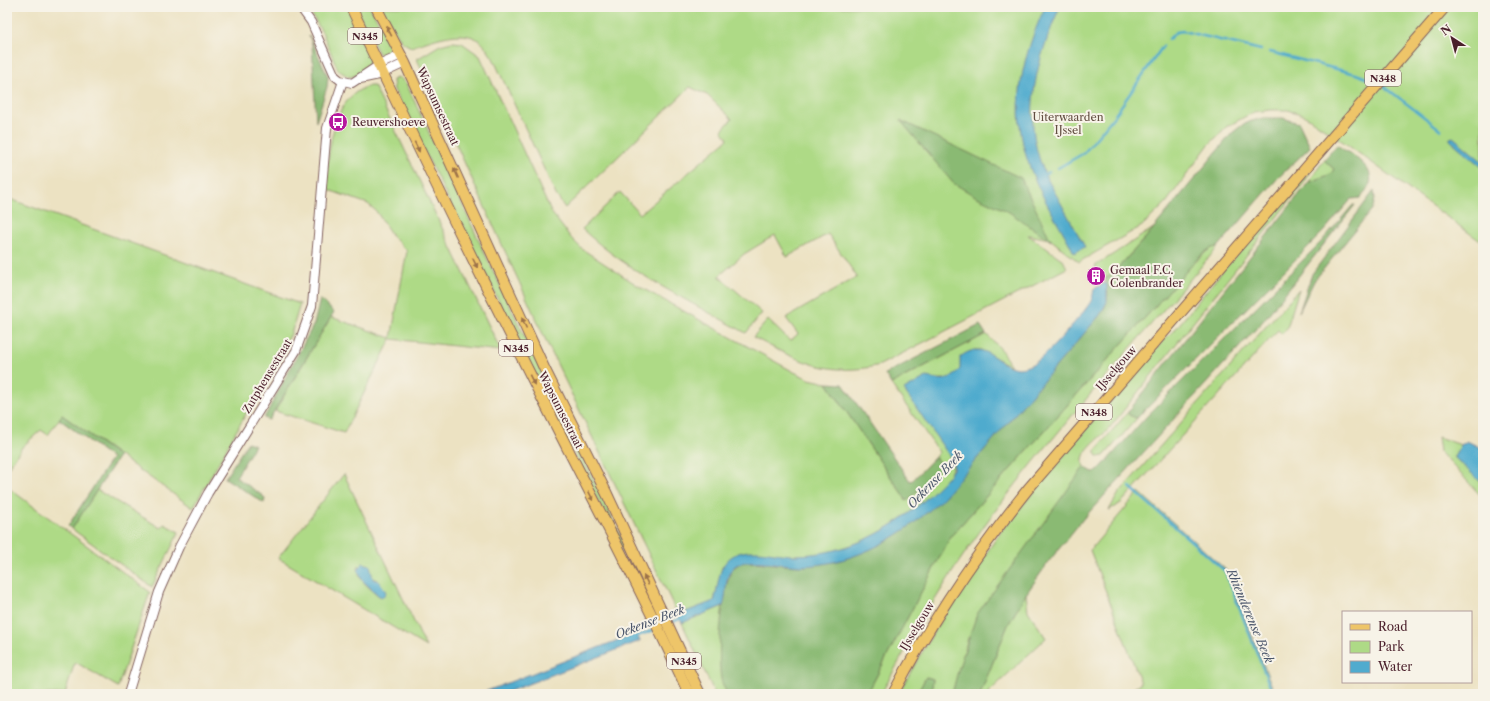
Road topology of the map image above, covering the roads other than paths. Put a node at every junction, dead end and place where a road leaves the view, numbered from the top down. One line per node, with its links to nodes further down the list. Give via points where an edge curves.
1 (351, 7): 6 (main road, Wapsumsestraat / N345)
2 (376, 7): 5 (main road, Wapsumsestraat / N345, one-way to 2)
3 (1445, 7): 13 (main road, IJsselgouw / N348, via 1006,516 932,623)
4 (301, 8): 7 (street, via 311,22 333,72)
5 (403, 59): 6 (street); 8 (main road, Wapsumsestraat / N345, one-way to 5, via 607,494 545,370)
6 (381, 69): 7 (street, via 352,83); 8 (main road, Wapsumsestraat / N345, one-way to 8, via 531,376)
7 (343, 81): 10 (street, Zutphensestraat, via 327,128 312,306 306,328 296,351 208,493 179,547 159,592)
8 (658, 618): 9 (main road, Wapsumsestraat / N345)
9 (665, 631): 11 (main road, Wapsumsestraat / N345); 12 (main road, Wapsumsestraat / N345)
10 (128, 694)
11 (689, 694)
12 (700, 694)
13 (893, 694)

